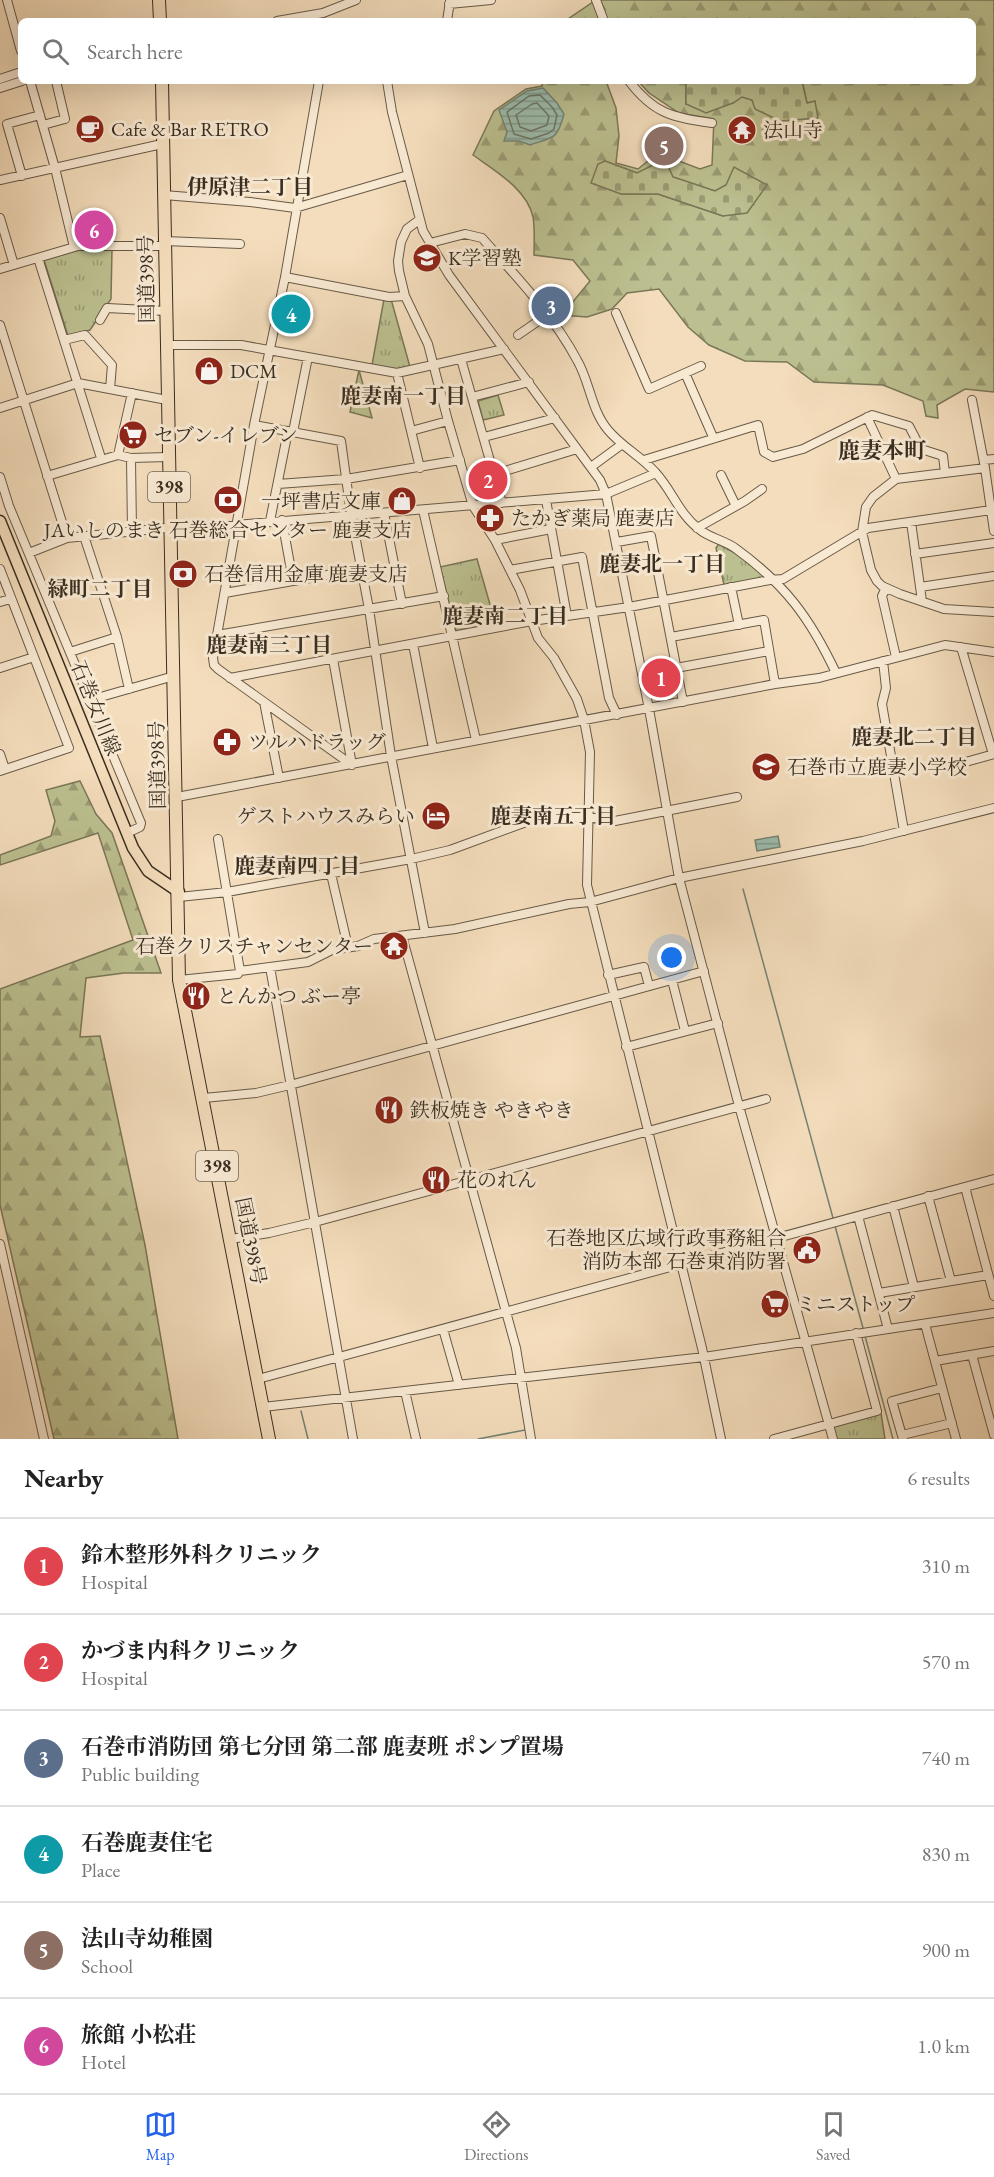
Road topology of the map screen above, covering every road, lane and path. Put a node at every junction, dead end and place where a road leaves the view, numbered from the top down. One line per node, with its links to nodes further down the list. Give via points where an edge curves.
1 (7, 0): 11 (street)
2 (159, 0): 7 (highway)
3 (356, 0): 8 (street, via 323,13)
4 (491, 0): 6 (street)
5 (596, 0): 10 (street)
6 (449, 2): 9 (street)
7 (161, 18)
8 (296, 18)
9 (447, 18)
10 (603, 18)
11 (18, 40)
12 (18, 73): 13 (street)
13 (0, 79)
14 (18, 82): 21 (street)
15 (31, 84): 22 (street)
16 (57, 84): 24 (street, via 66,119)
17 (162, 84): 25 (highway, 国道398号 / 398)
18 (318, 84): 31 (street)
19 (387, 84): 27 (street)
20 (631, 84): 23 (street, via 654,108)
21 (0, 88)
22 (40, 115): 24 (street); 28 (street, via 7,124)
23 (712, 123)
24 (43, 125): 26 (street)
25 (162, 144): 26 (street); 30 (highway, 国道398号 / 398)
26 (55, 168): 28 (street); 37 (street)
27 (408, 175): 31 (street); 33 (street)
28 (22, 176): 29 (street)
29 (0, 180)
30 (164, 195): 31 (street); 35 (highway, 国道398号 / 398)
31 (295, 208): 41 (street)
32 (0, 218): 39 (street)
33 (419, 219): 34 (street); 42 (street, via 407,229 398,254)
34 (430, 243): 45 (street, via 465,234 482,238); 51 (street)
35 (165, 244): 36 (street); 37 (street); 43 (highway, 国道398号 / 398)
36 (240, 244)
37 (74, 247): 38 (street)
38 (38, 258): 39 (street); 49 (street)
39 (14, 265): 40 (street)
40 (0, 268)
41 (285, 277): 42 (street, via 389,297); 52 (street)
42 (405, 296): 55 (street)
43 (166, 311): 46 (street, via 107,308); 50 (highway, 国道398号 / 398)
44 (616, 313): 58 (street, via 649,389)
45 (547, 315): 48 (street); 76 (street, via 578,361 598,416)
46 (100, 320)
47 (0, 325): 64 (street)
48 (518, 335)
49 (64, 340): 60 (street); 61 (street, via 85,335 112,365)
50 (166, 345): 52 (street, via 241,345); 65 (highway, 国道398号 / 398)
51 (504, 349): 54 (street); 59 (street)
52 (269, 350): 53 (street); 71 (street)
53 (308, 357): 57 (street); 73 (street)
54 (461, 359): 55 (street); 63 (street)
55 (434, 366): 57 (street); 70 (street)
56 (701, 366): 58 (street)
57 (397, 373): 72 (street)
58 (685, 373): 75 (street)
59 (529, 382): 63 (street); 69 (street)
60 (78, 383): 61 (street); 64 (street); 80 (street)
61 (110, 389): 62 (street)
62 (132, 393): 65 (street); 78 (street)
63 (472, 397): 74 (street)
64 (24, 399): 67 (street); 92 (street)
65 (167, 400): 79 (highway, 国道398号 / 398)
66 (972, 400): 85 (street)
67 (0, 408)
68 (867, 417): 75 (street, via 803,448 773,457 764,452 758,425); 89 (street, via 872,415 909,426 921,449 943,456); 95 (street)
69 (555, 418): 74 (street); 77 (street)
70 (448, 421): 72 (street); 83 (street)
71 (255, 425): 73 (street); 111 (street)
72 (411, 430): 87 (street)
73 (291, 432): 94 (street, via 341,441); 96 (street)
74 (484, 437): 90 (street)
75 (713, 437): 84 (street)
76 (621, 445): 84 (street); 86 (street)
77 (578, 449): 86 (street); 90 (street)
78 (118, 454): 80 (street); 81 (street)
79 (168, 457): 81 (street); 112 (highway, 国道398号 / 398)
80 (101, 458): 92 (street)
81 (131, 458): 115 (street)
82 (994, 459): 85 (street)
83 (460, 460): 87 (street); 101 (street)
84 (644, 460): 88 (street)
85 (984, 464): 89 (street); 104 (street)
86 (591, 467): 98 (street)
87 (420, 468): 94 (street)
88 (656, 473): 98 (street); 113 (street)
89 (945, 473): 95 (street)
90 (495, 474): 100 (street)
91 (721, 475): 102 (street)
92 (47, 476): 119 (street)
93 (0, 477): 123 (street)
94 (346, 479): 96 (street); 106 (street)
95 (896, 479): 117 (street, via 873,497)
96 (278, 484): 109 (street)
97 (762, 489): 102 (street)
98 (606, 494): 99 (street); 121 (street)
99 (546, 500): 100 (street); 114 (street)
100 (502, 503): 101 (street)
101 (474, 506): 103 (street); 120 (street)
102 (736, 506): 113 (street)
103 (423, 510): 105 (street); 136 (street)
104 (991, 510): 110 (street); 116 (street)
105 (384, 513): 106 (street); 141 (street)
106 (351, 514): 107 (street); 127 (street)
107 (282, 520): 109 (street); 131 (street)
108 (0, 521): 191 (main road, 石巻女川線)
109 (270, 521): 111 (street)
110 (911, 522): 117 (street); 124 (street)
111 (237, 525): 112 (street); 135 (street)
112 (171, 528): 115 (street); 166 (highway, 国道398号 / 398)
113 (697, 528): 130 (street, via 734,547)
114 (551, 529): 120 (street); 125 (street)
115 (132, 531): 118 (street)
116 (994, 531)
117 (862, 532): 130 (street, via 802,570); 134 (street, via 871,570)
118 (84, 536): 119 (street); 150 (street)
119 (66, 538): 123 (street)
120 (495, 540): 128 (street)
121 (617, 542): 138 (street, via 651,536); 142 (street)
122 (994, 543): 124 (street)
123 (29, 553): 157 (street)
124 (915, 554): 133 (street)
125 (557, 561): 128 (street); 144 (street, via 582,557); 146 (street)
126 (0, 569): 137 (street)
127 (361, 569): 131 (street); 143 (street)
128 (510, 570): 147 (street)
129 (994, 576): 133 (street)
130 (776, 580): 132 (street); 165 (street, via 821,640)
131 (293, 581): 135 (street)
132 (731, 587): 138 (street); 148 (street)
133 (920, 587): 139 (street)
134 (886, 588): 139 (street); 160 (street, via 882,596)
135 (225, 593): 149 (street)
136 (444, 596): 141 (street); 151 (street)
137 (11, 598): 140 (street); 159 (street)
138 (663, 600): 142 (street); 152 (street)
139 (921, 601): 145 (street, via 944,609)
140 (0, 602)
141 (402, 604): 143 (street)
142 (629, 607): 144 (street); 173 (street)
143 (369, 609): 149 (street); 155 (street)
144 (592, 612): 146 (street); 174 (street, via 609,698)
145 (994, 612)
146 (567, 616): 147 (street)
147 (532, 621): 151 (street); 175 (street)
148 (739, 625): 152 (street); 156 (street, via 764,620)
149 (217, 635): 167 (street, via 214,665)
150 (117, 637): 157 (street); 169 (street)
151 (453, 637): 153 (street); 176 (street)
152 (670, 637): 164 (street)
153 (413, 644): 155 (street); 177 (street)
154 (961, 647): 158 (street); 160 (street, via 945,645); 179 (street)
155 (375, 651): 161 (street); 180 (street)
156 (769, 651): 164 (street); 168 (street)
157 (70, 652): 170 (street)
158 (994, 652)
159 (34, 657): 163 (street); 183 (street, via 69,748)
160 (896, 657): 162 (street)
161 (333, 659): 167 (street); 182 (street)
162 (883, 660): 165 (street); 190 (street, via 886,688 882,704)
163 (0, 668)
164 (676, 668): 172 (street)
165 (836, 673): 168 (street)
166 (174, 676): 169 (street); 185 (highway, 国道398号 / 398)
167 (231, 678): 171 (street)
168 (775, 684): 172 (street)
169 (129, 689): 170 (street)
170 (90, 700): 191 (street, via 141,823)
171 (264, 702): 182 (street); 184 (street)
172 (683, 702): 173 (street)
173 (649, 709): 174 (street); 188 (street)
174 (617, 715): 175 (street)
175 (584, 720): 176 (street); 189 (street, via 590,752)
176 (476, 740): 177 (street)
177 (433, 748): 180 (street)
178 (0, 754): 183 (street)
179 (993, 754): 181 (street)
180 (391, 756): 182 (street); 194 (street)
181 (962, 763)
182 (352, 765): 184 (street)
183 (2, 770)
184 (279, 778): 185 (street)
185 (177, 797): 195 (highway, 国道398号 / 398)
186 (737, 797): 188 (street)
187 (994, 808): 190 (street)
188 (667, 812): 189 (street, via 615,821); 197 (street)
189 (587, 817): 194 (street, via 540,817 450,850); 200 (street, via 586,881)
190 (904, 831): 197 (street)
191 (127, 833): 193 (main road, 石巻女川線)
192 (218, 839): 198 (street)
193 (138, 857): 195 (main road, via 159,873); 199 (main road, 石巻女川線, via 148,871)
194 (411, 859): 196 (street); 201 (street)
195 (178, 867): 199 (highway, 国道398号 / 398)
196 (331, 874): 198 (street); 203 (street)
197 (679, 878): 200 (street); 206 (street)
198 (227, 892): 199 (street); 205 (street)
199 (179, 895): 208 (highway, 国道398号 / 398)
200 (590, 902): 201 (street); 207 (street)
201 (425, 933): 202 (street)
202 (402, 936): 203 (street); 214 (street)
203 (348, 947): 204 (street, via 308,962)
204 (270, 967): 205 (street); 216 (street)
205 (240, 971): 208 (street)
206 (704, 971): 209 (street); 212 (street)
207 (608, 975): 210 (street, via 644,967); 211 (street)
208 (180, 980): 217 (highway, 国道398号 / 398)
209 (672, 980): 210 (street); 213 (street)
210 (649, 986): 211 (street)
211 (613, 996): 214 (street); 215 (street)
212 (717, 1023): 213 (street); 219 (street)
213 (685, 1031): 215 (street)
214 (431, 1046): 216 (street); 221 (street)
215 (626, 1047): 220 (street)
216 (290, 1085): 217 (street); 227 (street)
217 (204, 1098): 229 (highway, 国道398号 / 398)
218 (766, 1099): 219 (street)
219 (739, 1106): 220 (street); 228 (street)
220 (647, 1131): 221 (street); 231 (street)
221 (469, 1179): 227 (street); 237 (street)
222 (994, 1179): 223 (street)
223 (965, 1186): 224 (street); 232 (street)
224 (928, 1196): 225 (street); 233 (street)
225 (893, 1206): 226 (street); 234 (street)
226 (858, 1216): 228 (street); 235 (street)
227 (315, 1222): 229 (street); 247 (street)
228 (777, 1238): 231 (street); 243 (street)
229 (231, 1239): 250 (highway, 国道398号 / 398)
230 (0, 1244): 261 (street)
231 (681, 1265): 237 (street); 246 (street)
232 (988, 1275): 233 (street); 236 (street)
233 (951, 1281): 234 (street)
234 (914, 1287): 235 (street)
235 (879, 1293): 241 (street)
236 (994, 1296)
237 (505, 1312): 240 (street); 249 (street)
238 (994, 1313): 239 (street)
239 (925, 1323): 241 (street); 248 (street)
240 (443, 1329): 247 (street); 251 (street)
241 (888, 1329): 242 (street)
242 (861, 1333): 243 (street); 257 (street, via 877,1411)
243 (806, 1342): 246 (street); 257 (street)
244 (994, 1351): 245 (street)
245 (972, 1355): 248 (street); 258 (street)
246 (704, 1357): 249 (street); 266 (street)
247 (338, 1358): 250 (street); 254 (street)
248 (935, 1361): 252 (street)
249 (521, 1378): 251 (street); 265 (street)
250 (258, 1379): 255 (highway, 国道398号 / 398)
251 (459, 1385): 253 (street)
252 (942, 1388): 256 (street); 260 (street, via 892,1401)
253 (405, 1391): 254 (street); 264 (street)
254 (346, 1398): 255 (street); 263 (street)
255 (263, 1407): 262 (highway, 国道398号 / 398)
256 (952, 1423): 260 (street); 269 (street)
257 (829, 1425): 259 (street); 268 (street)
258 (994, 1435)
259 (799, 1436): 267 (street)
260 (902, 1437)
261 (44, 1439)
262 (269, 1439)
263 (353, 1439)
264 (416, 1439)
265 (531, 1439)
266 (721, 1439)
267 (774, 1439)
268 (833, 1439)
269 (956, 1439)

